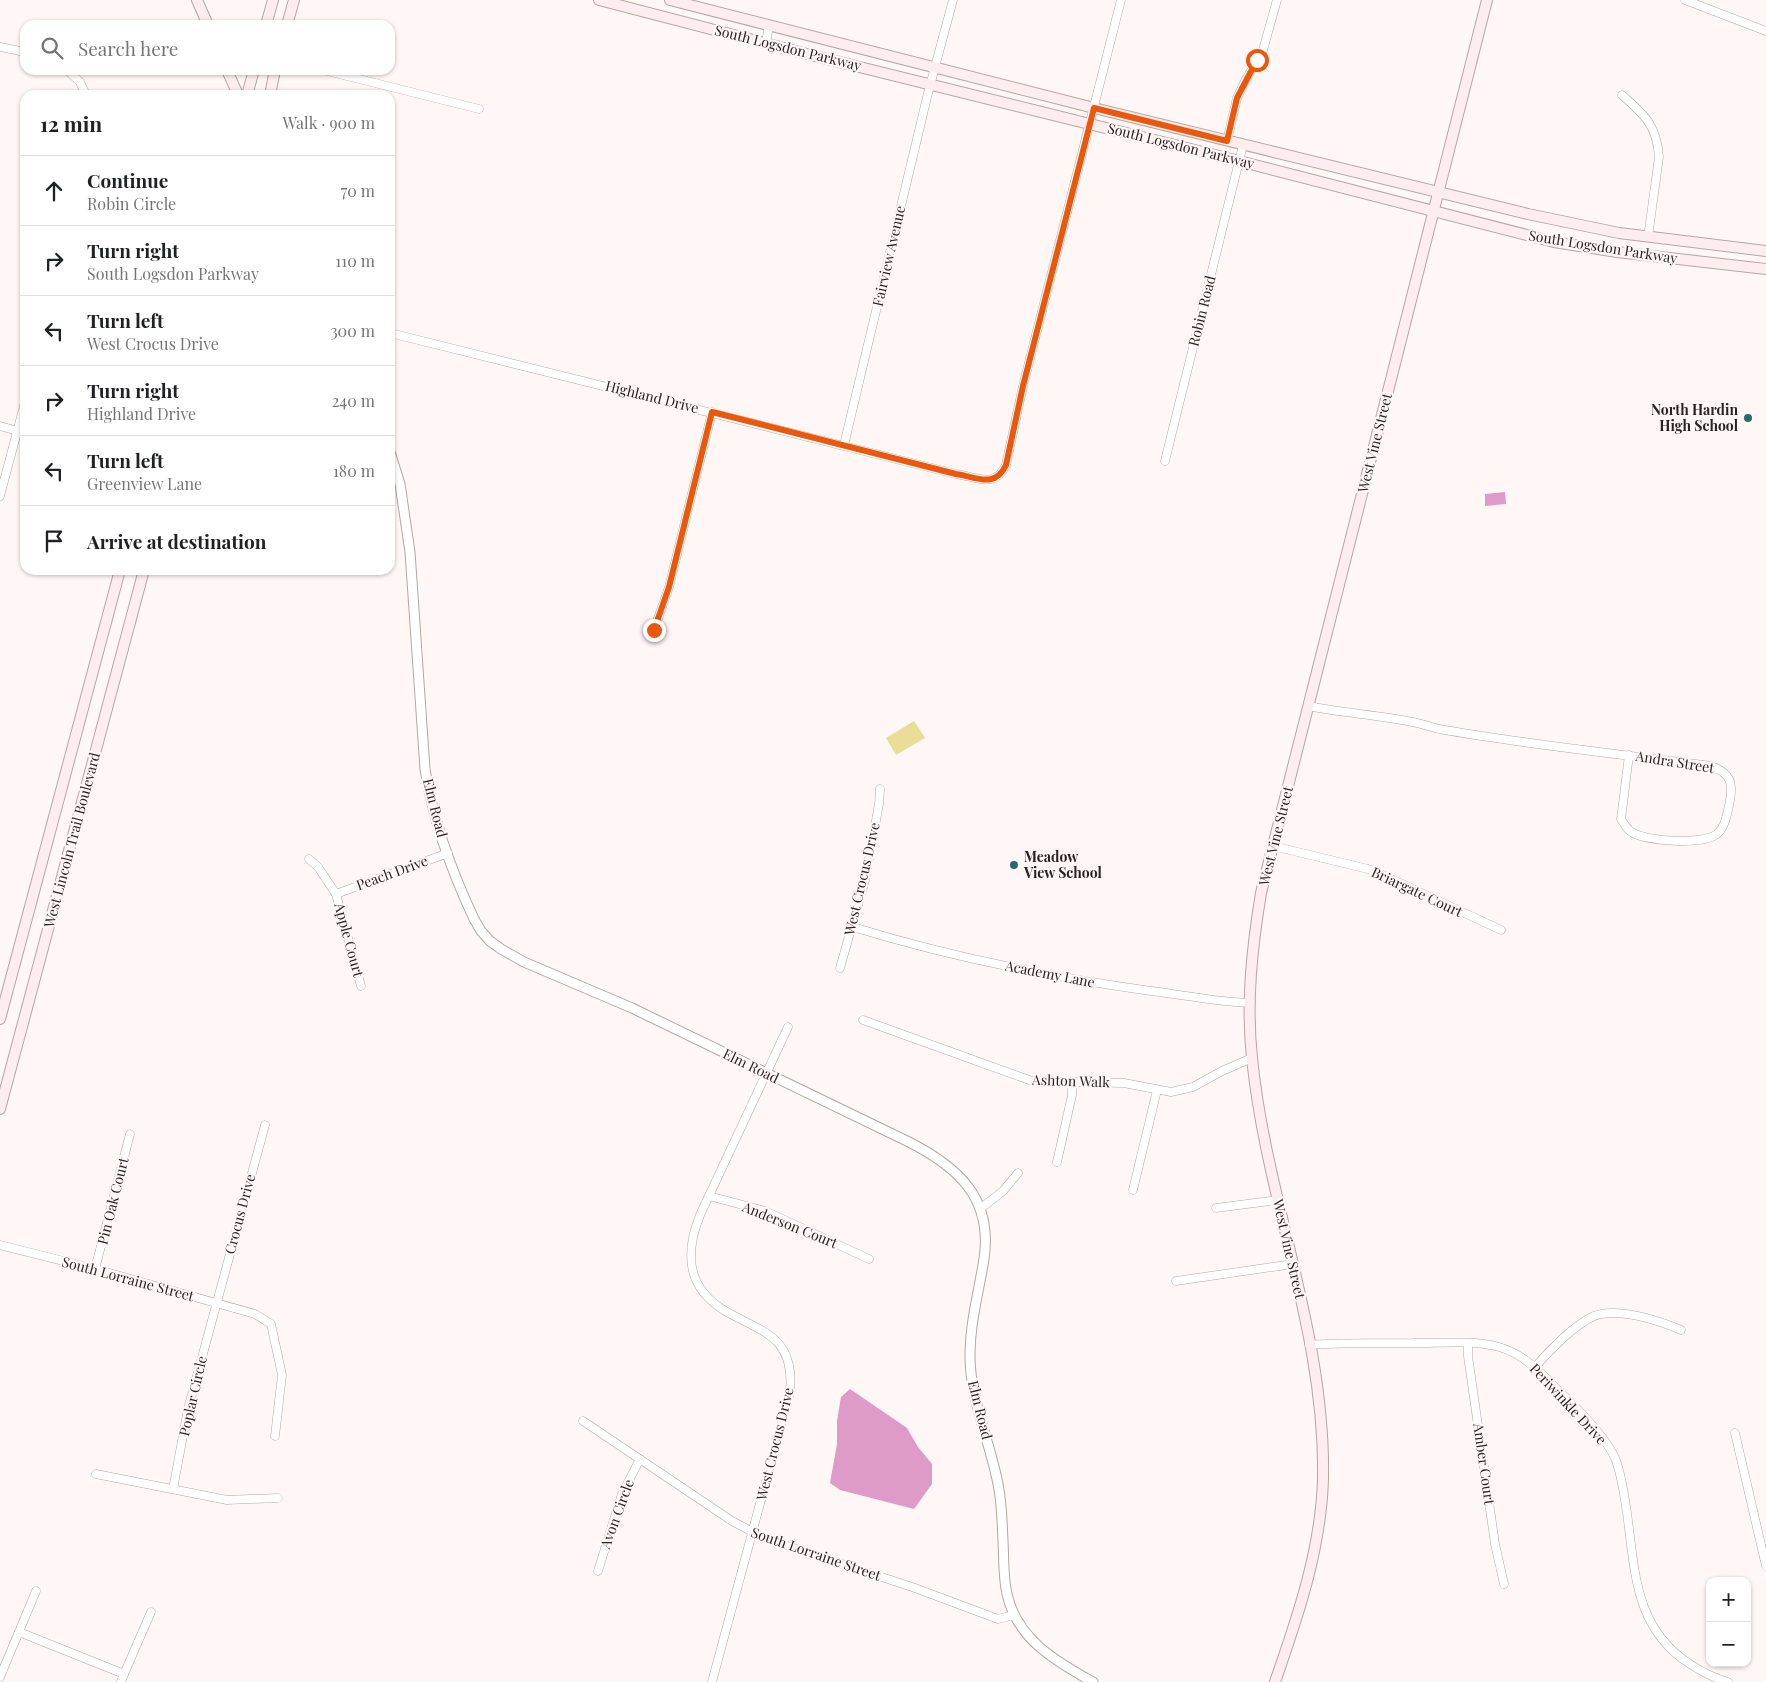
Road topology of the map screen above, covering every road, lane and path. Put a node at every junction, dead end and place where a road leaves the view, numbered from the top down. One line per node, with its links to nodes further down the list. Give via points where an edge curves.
1 (197, 0): 12 (main road)
2 (273, 0): 13 (main road)
3 (294, 0): 14 (main road)
4 (599, 0): 11 (main road, South Logsdon Parkway)
5 (670, 0): 15 (main road, South Logsdon Parkway)
6 (953, 0): 20 (street, Fairview Avenue)
7 (1120, 0): 32 (street)
8 (1277, 0): 35 (street, via 1263,50 1237,98)
9 (1487, 0): 38 (main road, West Vine Street)
10 (1686, 0): 16 (street)
11 (626, 3): 17 (main road, South Logsdon Parkway)
12 (206, 20)
13 (267, 20)
14 (288, 20)
15 (769, 25): 17 (street); 20 (main road, South Logsdon Parkway)
16 (1766, 31)
17 (766, 43): 26 (main road, South Logsdon Parkway)
18 (0, 47): 19 (street)
19 (20, 51)
20 (934, 67): 26 (street, Fairview Avenue); 32 (main road, South Logsdon Parkway)
21 (72, 75): 27 (street)
22 (229, 75): 28 (main road)
23 (253, 75): 29 (main road)
24 (274, 75): 30 (main road)
25 (342, 75): 33 (street)
26 (930, 83): 34 (main road, South Logsdon Parkway); 48 (street, Fairview Avenue)
27 (84, 90)
28 (236, 90)
29 (248, 90)
30 (271, 90)
31 (1622, 95): 40 (street, via 1643,114 1656,134 1659,157)
32 (1094, 108): 34 (street); 35 (main road, South Logsdon Parkway)
33 (479, 110)
34 (1090, 123): 37 (main road, South Logsdon Parkway); 48 (street, Highland Drive, via 1006,465 1000,476 990,480 956,474)
35 (1227, 141): 36 (main road, South Logsdon Parkway)
36 (1243, 145): 37 (street, Robin Road); 38 (main road, South Logsdon Parkway)
37 (1239, 161): 39 (main road, South Logsdon Parkway); 49 (street, Robin Road)
38 (1438, 191): 39 (main road, West Vine Street); 40 (main road, South Logsdon Parkway, via 1528,214)
39 (1433, 211): 42 (main road, South Logsdon Parkway, via 1554,242 1627,254); 55 (main road, West Vine Street)
40 (1648, 237): 41 (main road, South Logsdon Parkway)
41 (1766, 252)
42 (1766, 269)
43 (395, 334): 44 (street, Highland Drive)
44 (712, 412): 48 (street, Highland Drive); 54 (street, via 669,587)
45 (0, 426): 46 (street)
46 (20, 432)
47 (20, 435): 51 (street)
48 (844, 445)
49 (1164, 461)
50 (395, 468): 59 (street, Elm Road, via 410,552 425,769 432,805)
51 (0, 496)
52 (119, 575): 67 (main road, West Lincoln Trail Boulevard)
53 (143, 575): 74 (main road, West Lincoln Trail Boulevard)
54 (654, 630)
55 (1308, 706): 56 (street, Andra Street, via 1488,737); 58 (main road, West Vine Street)
56 (1629, 755): 56 (street, Andra Street, via 1621,818 1630,832 1675,842 1708,839 1724,827 1732,794 1727,775 1721,770)
57 (880, 789): 62 (street, West Crocus Drive, via 865,880)
58 (1273, 846): 63 (street, Briargate Court, via 1372,870); 66 (main road, West Vine Street, via 1261,893)
59 (448, 853): 61 (street, Peach Drive); 71 (street, Elm Road, via 474,920 500,949 632,1008)
60 (309, 859): 61 (street, Apple Court)
61 (336, 894): 65 (street, Apple Court)
62 (853, 927): 64 (street, West Crocus Drive); 66 (street, Academy Lane, via 1044,974)
63 (1501, 930)
64 (840, 968)
65 (361, 986)
66 (1250, 1003): 70 (main road, West Vine Street)
67 (0, 1019)
68 (863, 1020): 72 (street, Ashton Walk, via 1032,1081)
69 (788, 1027): 71 (street, West Crocus Drive)
70 (1252, 1058): 73 (street, Ashton Walk, via 1193,1087 1171,1092); 81 (main road, West Vine Street)
71 (767, 1074): 80 (street, West Crocus Drive); 83 (street, Elm Road, via 943,1160 969,1187)
72 (1072, 1082): 73 (street, Ashton Walk, via 1124,1083); 77 (street)
73 (1157, 1090): 79 (street)
74 (0, 1109)
75 (265, 1125): 89 (street, Crocus Drive)
76 (130, 1134): 87 (street, Pin Oak Court)
77 (1057, 1162)
78 (1018, 1172): 83 (street, via 1003,1191)
79 (1133, 1190)
80 (709, 1196): 85 (street, Anderson Court, via 765,1211); 101 (street, West Crocus Drive, via 691,1246 694,1277 711,1300 772,1336 784,1352 790,1371 790,1392)
81 (1278, 1200): 82 (street); 86 (main road, West Vine Street)
82 (1216, 1208)
83 (980, 1209): 107 (street, Elm Road, via 984,1257 971,1323 970,1364 974,1394 998,1484 1005,1578)
84 (0, 1245): 87 (street, South Lorraine Street)
85 (869, 1259)
86 (1293, 1264): 88 (street); 92 (main road, West Vine Street)
87 (95, 1269): 89 (street, South Lorraine Street)
88 (1176, 1281)
89 (216, 1304): 96 (street, South Lorraine Street, via 255,1314 271,1324 282,1375); 99 (street, Poplar Circle, via 188,1409)
90 (1680, 1330): 93 (street, via 1655,1320 1621,1313 1593,1316)
91 (1468, 1343): 92 (street, Periwinkle Drive); 93 (street, Periwinkle Drive, via 1509,1350); 104 (street, Amber Court)
92 (1310, 1345): 114 (main road, West Vine Street, via 1320,1413 1320,1512 1300,1607)
93 (1535, 1366): 115 (street, Periwinkle Drive, via 1603,1439 1615,1459 1638,1587 1651,1624 1666,1645 1681,1658)
94 (583, 1420): 97 (street, South Lorraine Street)
95 (1735, 1433): 102 (street)
96 (275, 1436)
97 (640, 1459): 101 (street, South Lorraine Street); 103 (street, Avon Circle, via 622,1494)
98 (96, 1474): 99 (street)
99 (173, 1489): 100 (street, via 228,1500)
100 (278, 1498)
101 (752, 1533): 107 (street, South Lorraine Street, via 998,1619); 112 (street, West Crocus Drive)
102 (1766, 1566)
103 (598, 1571)
104 (1504, 1584)
105 (36, 1591): 108 (street)
106 (151, 1612): 109 (street)
107 (1014, 1615): 113 (street, Elm Road, via 1025,1633 1047,1655)
108 (19, 1632): 109 (street); 110 (street)
109 (124, 1674): 111 (street)
110 (0, 1677)
111 (121, 1682)
112 (712, 1682)
113 (1093, 1682)
114 (1275, 1682)
115 (1728, 1682)

